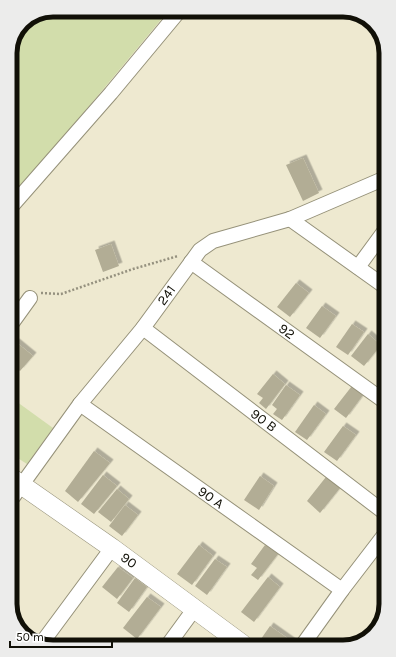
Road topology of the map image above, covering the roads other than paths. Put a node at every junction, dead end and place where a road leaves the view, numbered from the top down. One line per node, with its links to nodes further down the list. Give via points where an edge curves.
1 (174, 17): 3 (street, via 112,93)
2 (379, 181): 4 (street, 241)
3 (17, 200)
4 (290, 219): 6 (street, 241, via 213,241 200,250); 7 (street)
5 (379, 238): 7 (street)
6 (190, 262): 11 (street, 241); 12 (street, 92)
7 (358, 267): 8 (street)
8 (379, 282)
9 (30, 298): 10 (street)
10 (17, 316)
11 (143, 328): 13 (street, 241); 16 (street, 90 B)
12 (379, 397)
13 (80, 404): 14 (street, 241); 19 (street, 90 A)
14 (17, 486)
15 (17, 488): 18 (street, 90)
16 (379, 508)
17 (379, 542): 19 (street)
18 (112, 548): 20 (street, 90); 21 (street)
19 (342, 590): 24 (street)
20 (195, 608): 22 (street); 23 (street, 90)
21 (45, 639)
22 (172, 640)
23 (237, 640)
24 (306, 640)

